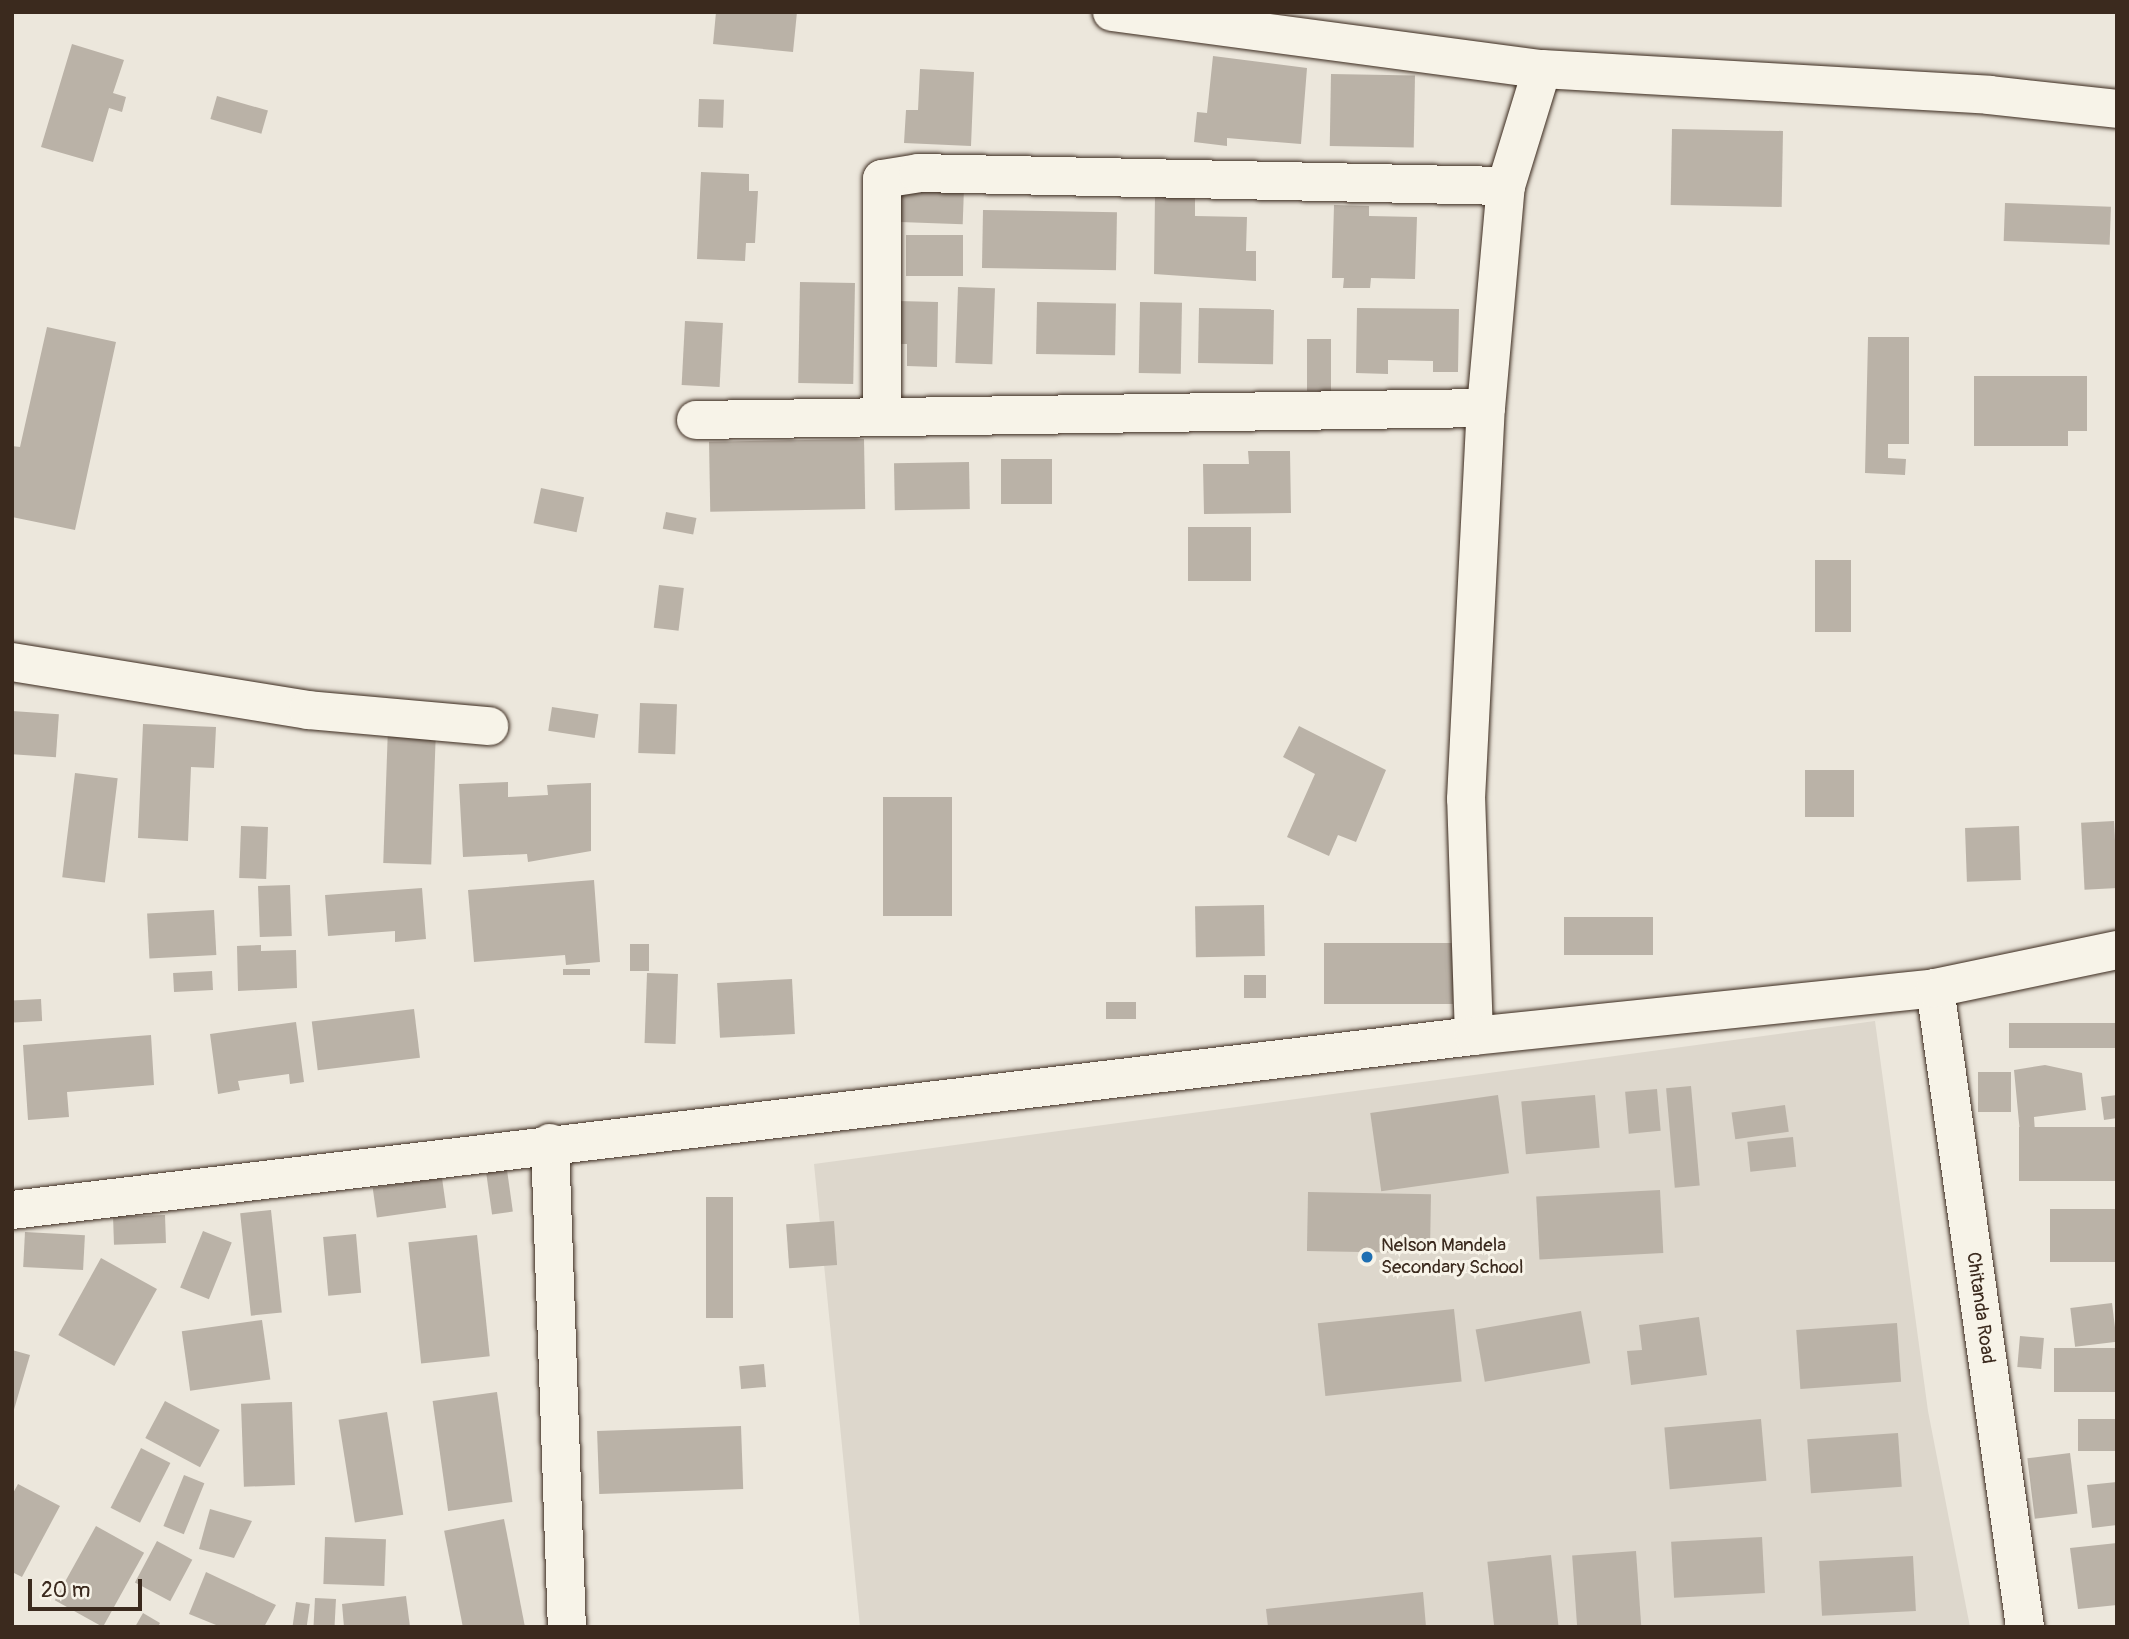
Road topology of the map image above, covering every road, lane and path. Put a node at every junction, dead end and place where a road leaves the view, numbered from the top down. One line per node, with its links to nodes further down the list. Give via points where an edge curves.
1 (1112, 12): 2 (street)
2 (1250, 21): 3 (street)
3 (1542, 69): 4 (street, via 1989,94); 5 (street)
4 (2117, 109)
5 (1506, 186): 6 (street); 7 (street, via 918,173 882,179)
6 (1486, 408): 7 (street); 13 (street, via 1466,799)
7 (882, 417): 8 (street)
8 (696, 420)
9 (12, 662): 10 (street, via 308,710)
10 (489, 726)
11 (2117, 950): 12 (street)
12 (1935, 988): 13 (street); 17 (street, Chitanda Road)
13 (1474, 1036): 14 (street)
14 (550, 1143): 15 (street, via 502,1154); 16 (street)
15 (12, 1210)
16 (567, 1627)
17 (2025, 1627)

